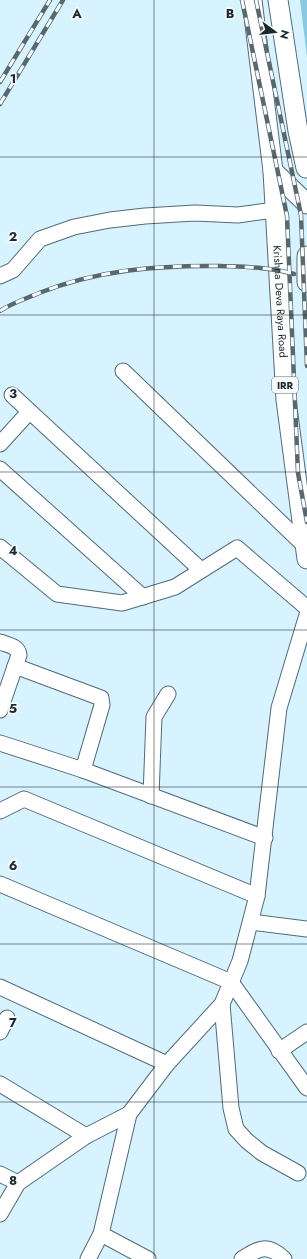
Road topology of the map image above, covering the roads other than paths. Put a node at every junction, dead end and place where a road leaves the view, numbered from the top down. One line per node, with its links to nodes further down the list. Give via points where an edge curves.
1 (252, 0): 4 (main road, Krishna Deva Raya Road)
2 (278, 0): 3 (main road)
3 (306, 168): 4 (main road)
4 (273, 171): 5 (main road); 6 (main road, Krishna Deva Raya Road)
5 (307, 204)
6 (274, 210): 8 (street, via 238,215 195,213 145,216 74,227 40,239 13,270); 16 (main road, Krishna Deva Raya Road / IRR, via 286,400)
7 (307, 258): 9 (main road)
8 (0, 276)
9 (307, 282)
10 (123, 371): 16 (street)
11 (12, 395): 12 (street)
12 (29, 412): 13 (street); 17 (street)
13 (0, 444)
14 (0, 469): 18 (street)
15 (0, 547): 18 (street, via 57,594 122,603)
16 (305, 552)
17 (201, 570): 18 (street, via 176,587); 19 (street, via 237,548)
18 (143, 597)
19 (307, 608)
20 (307, 615): 29 (street, via 279,708)
21 (0, 642): 22 (street, via 18,651)
22 (15, 666): 24 (street); 26 (street, via 101,698 102,705)
23 (168, 694): 27 (street, via 154,717)
24 (0, 710)
25 (0, 743): 26 (street)
26 (83, 770): 27 (street)
27 (151, 796): 29 (street)
28 (0, 811): 31 (street, via 24,799)
29 (265, 838): 31 (street)
30 (0, 884): 34 (street)
31 (257, 896): 32 (street)
32 (251, 922): 33 (street); 34 (street)
33 (307, 929)
34 (231, 982): 36 (street); 40 (street)
35 (0, 987): 41 (street)
36 (222, 1004): 41 (street); 46 (street, via 231,1108 236,1129 262,1153)
37 (7, 1018): 38 (street)
38 (0, 1032)
39 (307, 1032): 40 (street)
40 (279, 1051): 43 (street)
41 (167, 1064): 44 (street)
42 (0, 1084): 45 (street)
43 (307, 1088)
44 (129, 1114): 45 (street); 50 (street)
45 (86, 1136): 48 (street)
46 (298, 1173)
47 (0, 1174): 48 (street)
48 (18, 1183): 49 (street)
49 (0, 1214)
50 (101, 1234): 51 (street); 52 (street)
51 (88, 1259)
52 (148, 1259)
53 (242, 1259): 54 (street, via 251,1252 263,1248 272,1250)
54 (284, 1259)

